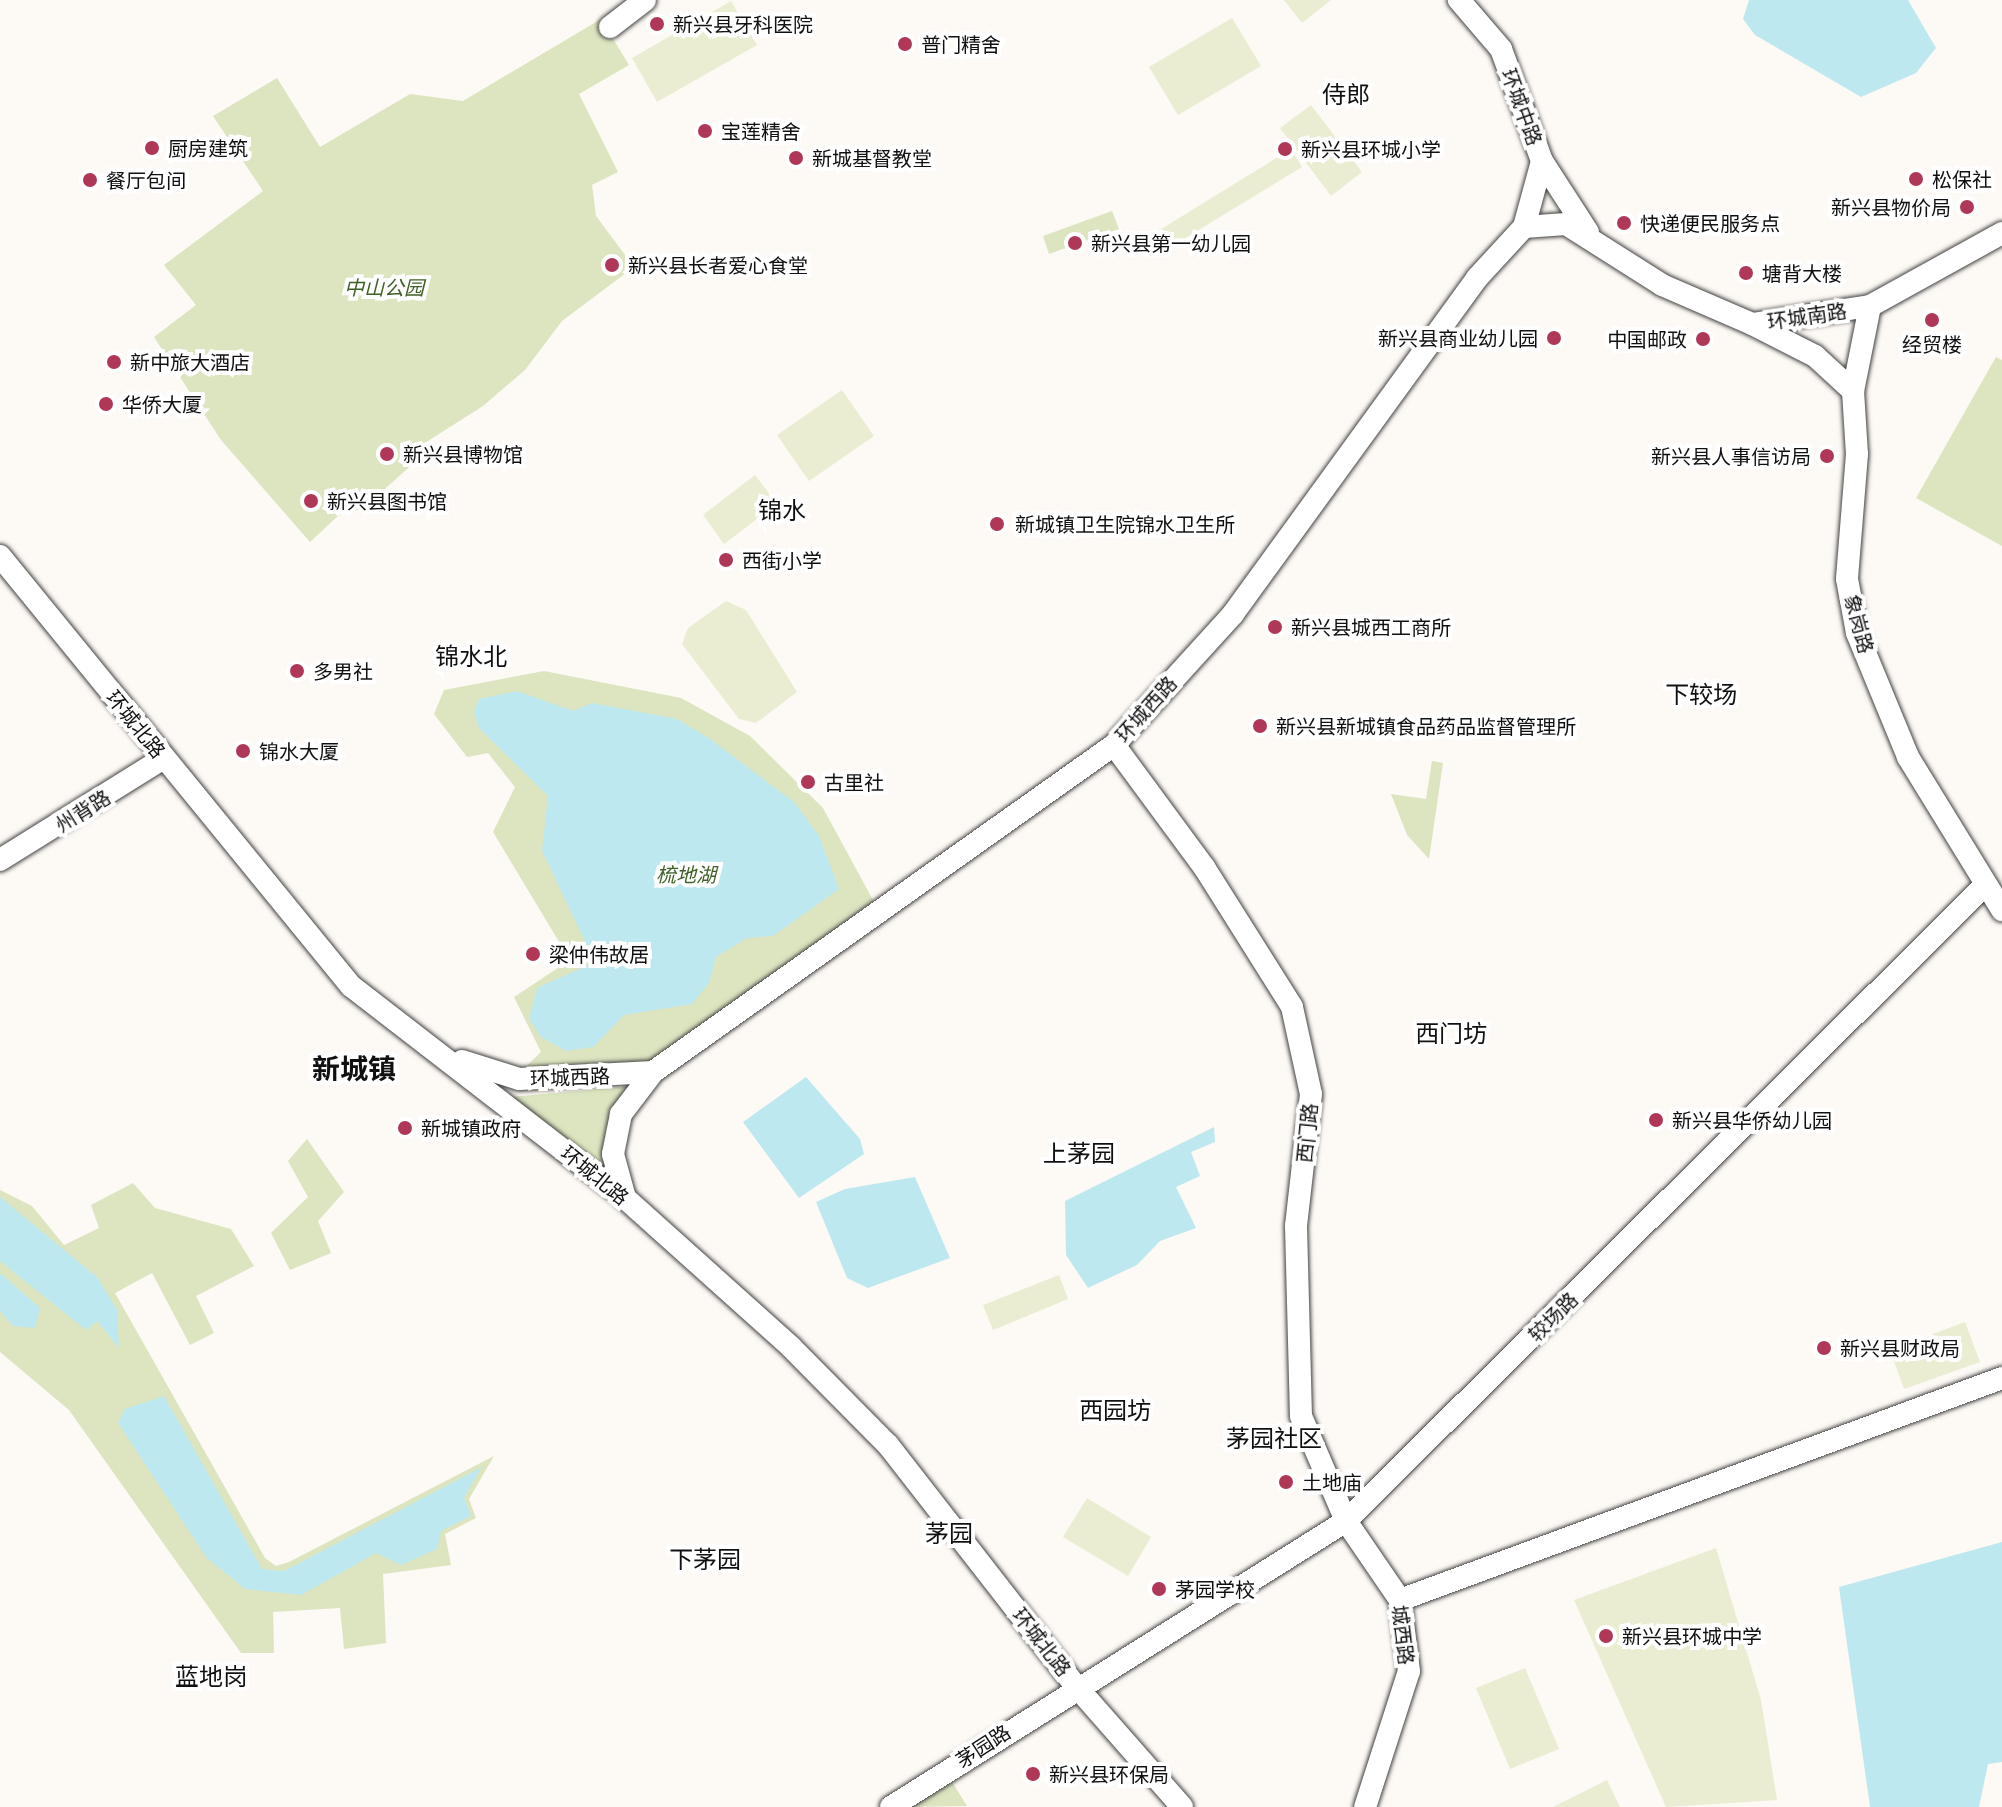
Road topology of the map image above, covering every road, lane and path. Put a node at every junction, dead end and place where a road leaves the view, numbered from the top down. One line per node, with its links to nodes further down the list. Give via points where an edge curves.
1 (645, 0): 3 (street)
2 (1459, 0): 4 (street, 环城中路, via 1501,49)
3 (610, 27)
4 (1542, 161): 5 (street, 环城中路); 7 (street)
5 (1524, 227): 7 (street, 环城南路, via 1566,224); 12 (street, 环城西路, via 1477,278 1233,614)
6 (2002, 233): 8 (street, 环城南路)
7 (1591, 236): 9 (street, 环城南路, via 1662,285)
8 (1870, 306): 9 (street, 环城南路); 10 (street, 象岗路)
9 (1752, 324): 10 (street, via 1815,356)
10 (1853, 391): 15 (street, 象岗路, via 1857,454 1847,579 1857,633 1908,757)
11 (0, 556): 13 (street, 环城北路)
12 (1114, 745): 18 (street, 环城西路); 21 (street, 西门路, via 1204,867 1292,1007 1311,1094 1296,1226 1301,1416)
13 (164, 758): 14 (street, 州背路); 17 (street, 环城北路, via 351,986)
14 (0, 860)
15 (1983, 887): 16 (street, 象岗路); 21 (street, 较场路)
16 (2002, 910)
17 (442, 1053): 18 (street, 环城西路, via 519,1079); 19 (street, 环城北路)
18 (653, 1072): 19 (street, 环城西路, via 621,1114 613,1154)
19 (625, 1198): 23 (street, 环城北路, via 888,1445)
20 (2002, 1378): 22 (street)
21 (1346, 1521): 22 (street, 城西路); 23 (street, 较场路)
22 (1400, 1600): 26 (street, 城西路, via 1409,1671)
23 (1075, 1685): 24 (street, 茅园路); 25 (street, 环城北路)
24 (891, 1807)
25 (1182, 1807)
26 (1365, 1807)

